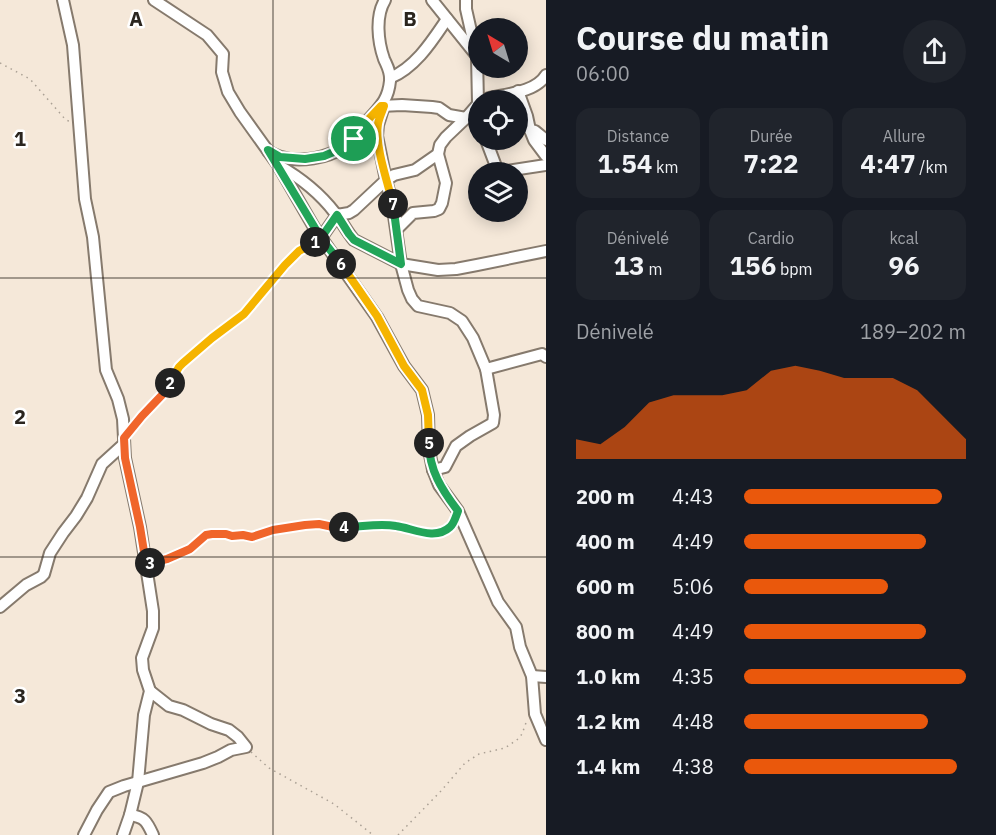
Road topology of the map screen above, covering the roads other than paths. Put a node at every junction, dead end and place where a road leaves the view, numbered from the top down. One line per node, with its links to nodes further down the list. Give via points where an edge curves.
1 (63, 0): 32 (street, via 73,45 85,199 93,237 106,370 118,399)
2 (154, 0): 18 (street, via 207,35 223,54 222,72 228,92)
3 (385, 0): 10 (street, via 379,29)
4 (432, 0): 7 (street)
5 (466, 0): 6 (street)
6 (468, 18)
7 (447, 19): 8 (street); 10 (street, via 421,55)
8 (468, 45)
9 (546, 75): 11 (street)
10 (390, 78): 12 (street)
11 (528, 90)
12 (383, 106): 14 (street, via 439,108 449,115); 18 (street, via 354,139 324,156 292,159); 24 (street, via 377,136)
13 (468, 116): 14 (street)
14 (466, 118): 20 (street, via 446,137)
15 (528, 121): 16 (street)
16 (530, 130): 17 (street); 21 (street)
17 (546, 140)
18 (268, 150): 22 (street)
19 (490, 150): 23 (street, via 500,172)
20 (438, 154): 24 (street, via 415,170); 26 (street, via 446,183 439,209 413,213)
21 (546, 156)
22 (278, 165): 25 (street, via 306,182); 27 (street)
23 (546, 165)
24 (386, 180): 25 (street, via 354,210); 26 (street)
25 (337, 215): 27 (street); 29 (street, via 354,240)
26 (397, 229): 29 (street)
27 (321, 238): 33 (street, via 377,316 422,390)
28 (546, 251): 29 (street, via 456,269)
29 (401, 264): 31 (street, via 412,299 418,306 450,313 462,321)
30 (545, 355): 31 (street)
31 (486, 369): 33 (street, via 493,423 456,446 446,467)
32 (124, 441): 34 (street, via 102,464 76,516 50,553 44,574); 37 (street, via 153,611 153,628 142,658)
33 (433, 470): 35 (street, via 458,511 498,602 516,627)
34 (0, 607)
35 (532, 676): 36 (street); 38 (street, via 535,714)
36 (546, 677)
37 (150, 691): 39 (street); 39 (street, via 170,706 229,730 246,747)
38 (546, 740)
39 (138, 782): 40 (street); 41 (street, via 109,792)
40 (130, 815): 42 (street); 43 (street, via 143,819)
41 (84, 835)
42 (123, 835)
43 (153, 835)

